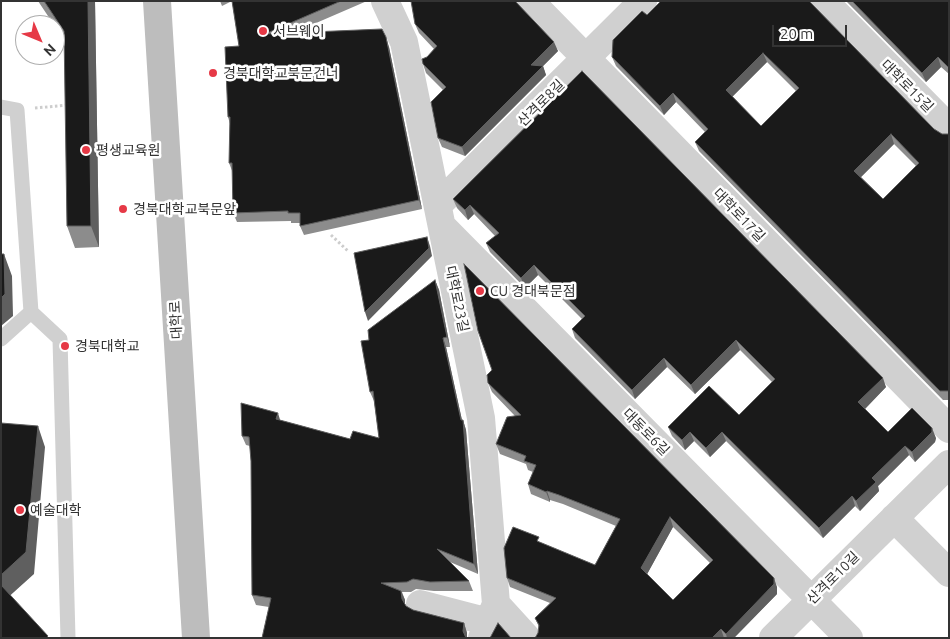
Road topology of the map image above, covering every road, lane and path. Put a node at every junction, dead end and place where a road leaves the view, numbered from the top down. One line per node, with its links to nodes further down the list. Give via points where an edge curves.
1 (157, 1): 24 (main road, 대학로)
2 (385, 1): 11 (street, 대학로23길, via 404,42)
3 (530, 1): 6 (street, 대학로17길)
4 (643, 1): 6 (street, 산격로8길)
5 (824, 1): 10 (street, 대학로15길)
6 (586, 59): 11 (street, 산격로8길); 16 (street, 대학로17길)
7 (70, 104): 9 (path)
8 (1, 108): 9 (lane)
9 (17, 110): 14 (lane)
10 (949, 128)
11 (440, 216): 20 (street, 대동로6길); 22 (street, 대학로23길, via 481,418)
12 (332, 235): 13 (path)
13 (349, 252)
14 (31, 312): 15 (lane); 23 (lane, via 60,339)
15 (1, 339)
16 (949, 429)
17 (949, 464): 18 (street, 산격로10길)
18 (894, 518): 19 (street); 20 (street, 산격로10길)
19 (949, 573)
20 (811, 600): 26 (street, 산격로10길); 27 (street, 대동로6길)
21 (420, 604): 22 (street)
22 (489, 621): 25 (street)
23 (68, 638)
24 (196, 638)
25 (527, 638)
26 (773, 638)
27 (849, 638)

